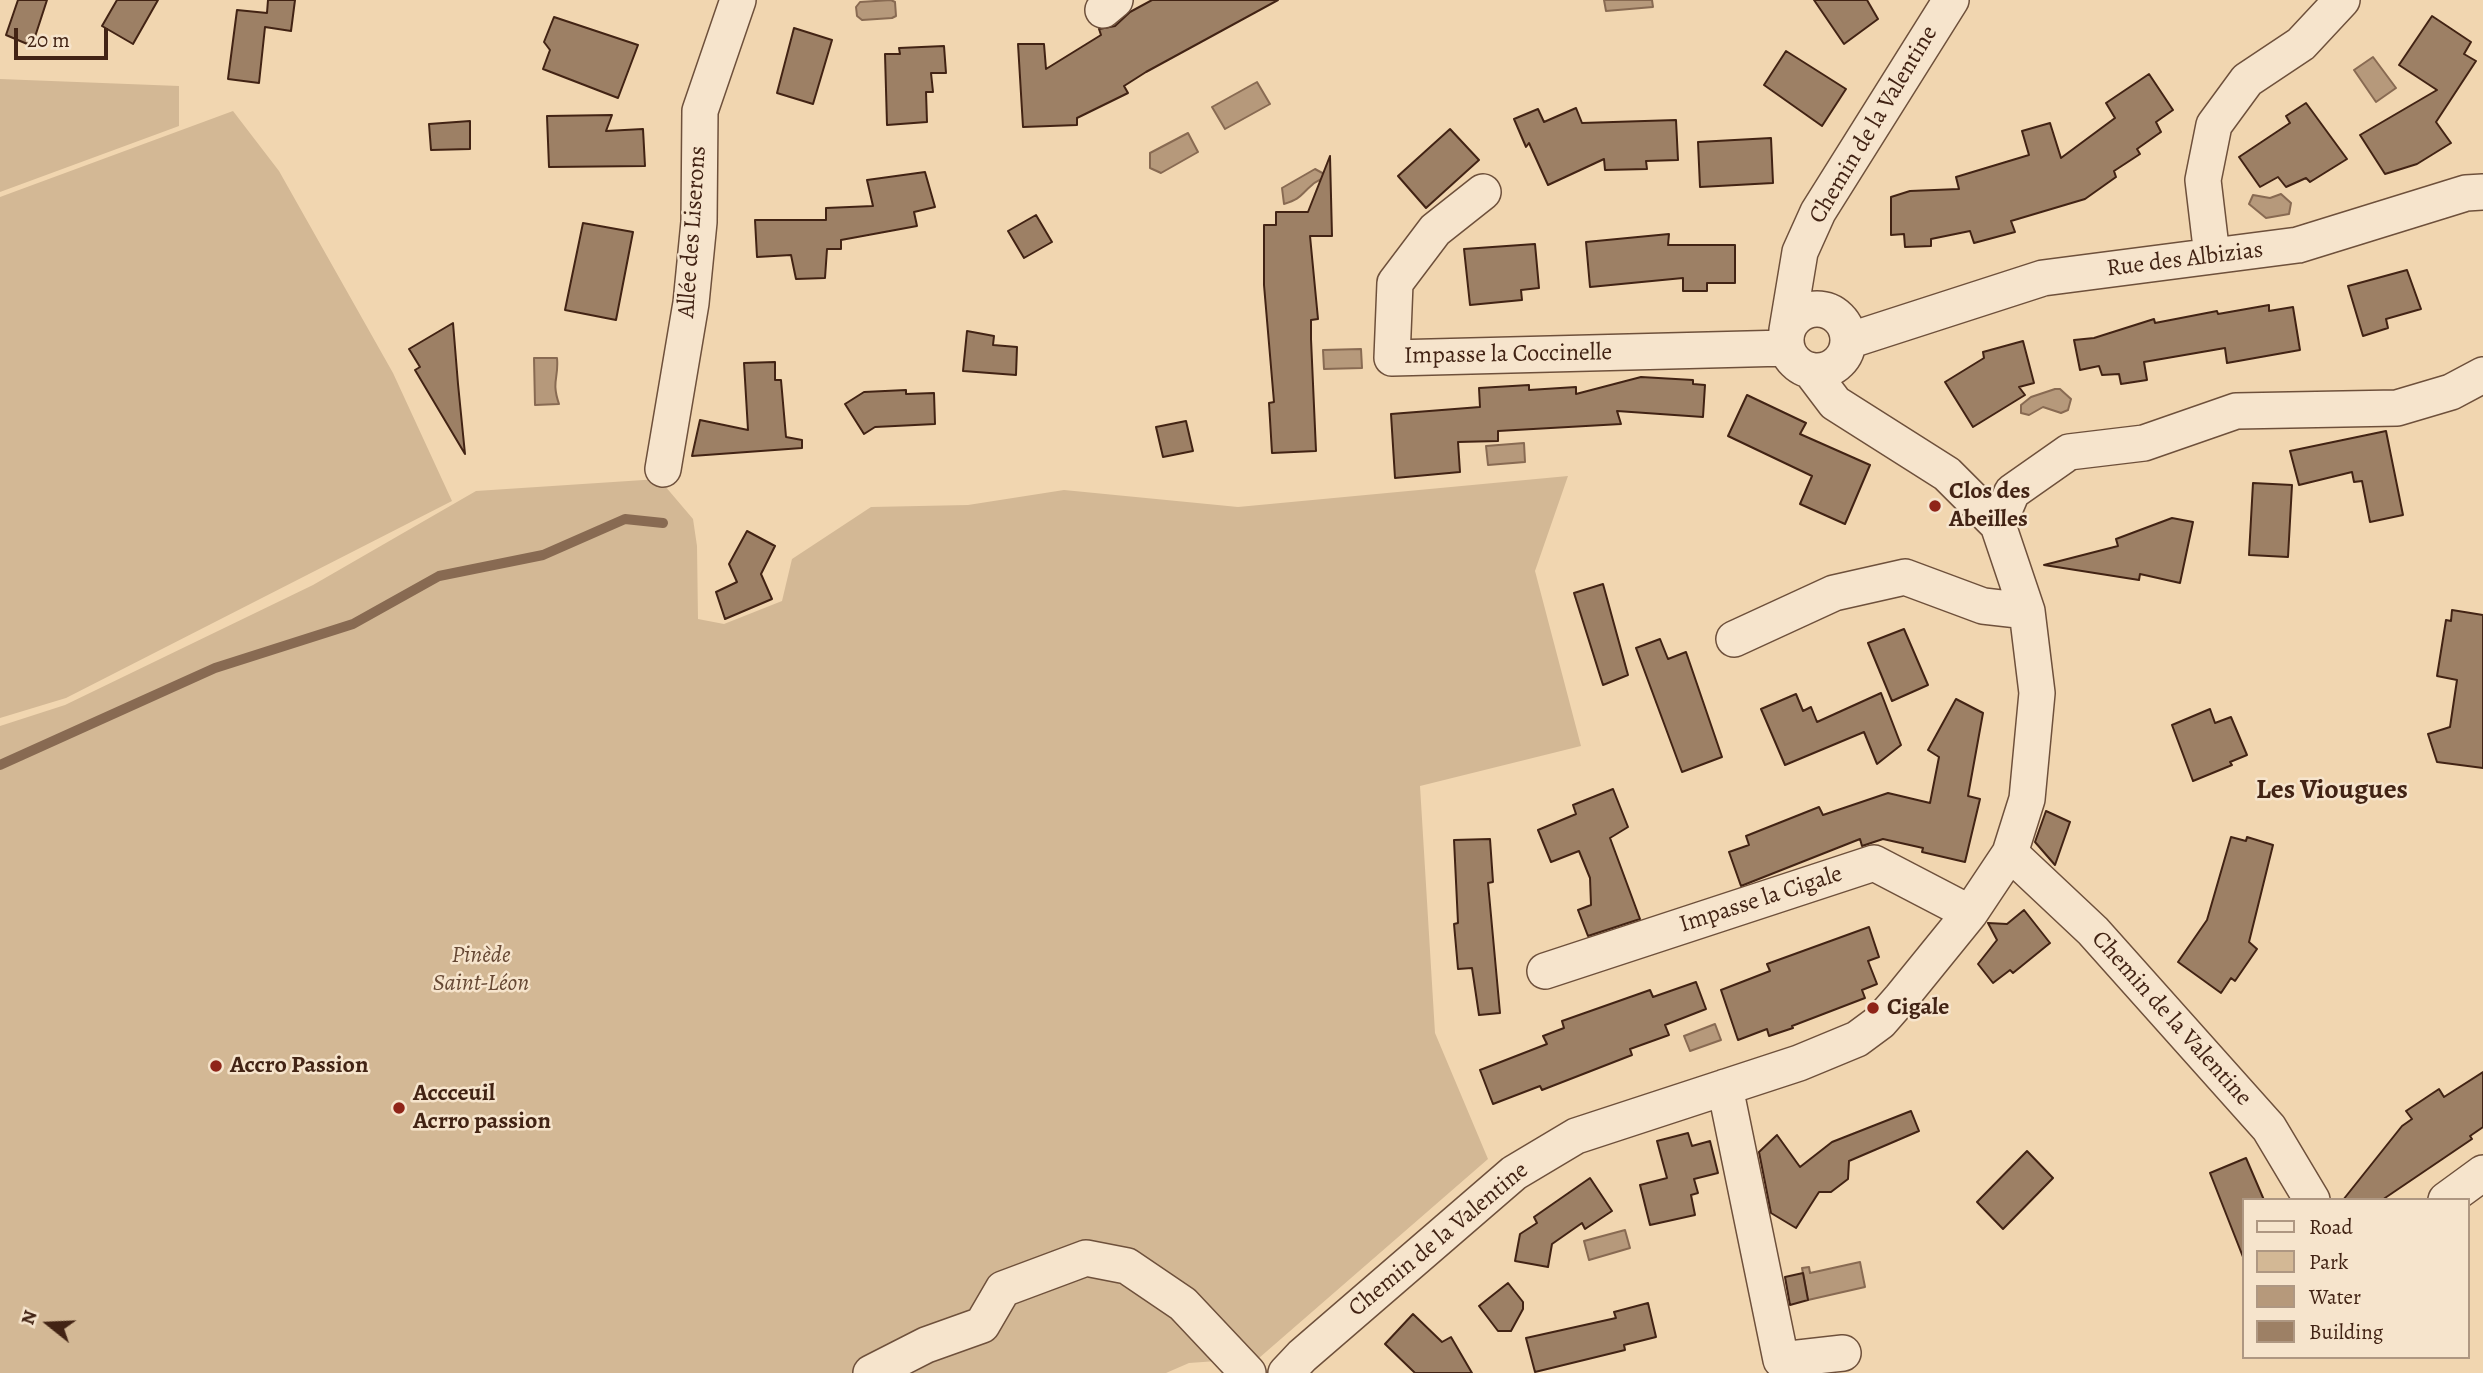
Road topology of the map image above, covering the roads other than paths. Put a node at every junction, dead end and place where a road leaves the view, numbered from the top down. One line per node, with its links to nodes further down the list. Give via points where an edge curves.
1 (738, 0): 12 (street, Allée des Liserons, via 700,111 699,222 691,303)
2 (1951, 0): 6 (street, Chemin de la Valentine, via 1832,188)
3 (2342, 0): 7 (street, via 2301,44 2247,80 2214,125 2203,180)
4 (1483, 192): 10 (street, Impasse la Coccinelle, via 1434,230 1395,283 1392,358)
5 (2483, 192): 7 (street, Rue des Albizias, via 2466,193 2298,246)
6 (1800, 252): 8 (street, Chemin de la Valentine); 10 (street, Chemin de la Valentine)
7 (2212, 256): 9 (street, Rue des Albizias, via 2043,278)
8 (1819, 308): 9 (street); 10 (street, via 1797,315); 10 (street, via 1837,315 1844,324)
9 (1886, 330): 10 (street, Rue des Albizias)
10 (1810, 347): 13 (street, Chemin de la Valentine, via 1835,403 1947,474)
11 (2483, 375): 13 (street, via 2397,408 2236,411 2144,443 2070,452 2012,492)
12 (663, 470)
13 (1998, 525): 14 (street, Chemin de la Valentine)
14 (2027, 611): 15 (street, via 1983,606 1905,577 1834,593); 16 (street, Chemin de la Valentine, via 2037,694 2027,799)
15 (1734, 639)
16 (2010, 853): 17 (street, Chemin de la Valentine); 21 (street, Chemin de la Valentine, via 2093,931 2269,1128)
17 (1970, 913): 18 (street, Impasse la Cigale, via 1874,863); 19 (street, Chemin de la Valentine, via 1881,1022 1857,1039)
18 (1545, 971)
19 (1725, 1087): 23 (street, via 1781,1360); 26 (street, Chemin de la Valentine, via 1576,1136 1514,1173)
20 (2483, 1173): 22 (street)
21 (2311, 1198)
22 (2449, 1198)
23 (1843, 1353)
24 (871, 1373): 25 (street, via 926,1345 982,1325 1003,1289 1086,1258 1127,1266 1183,1304)
25 (1248, 1373)
26 (1286, 1373)

